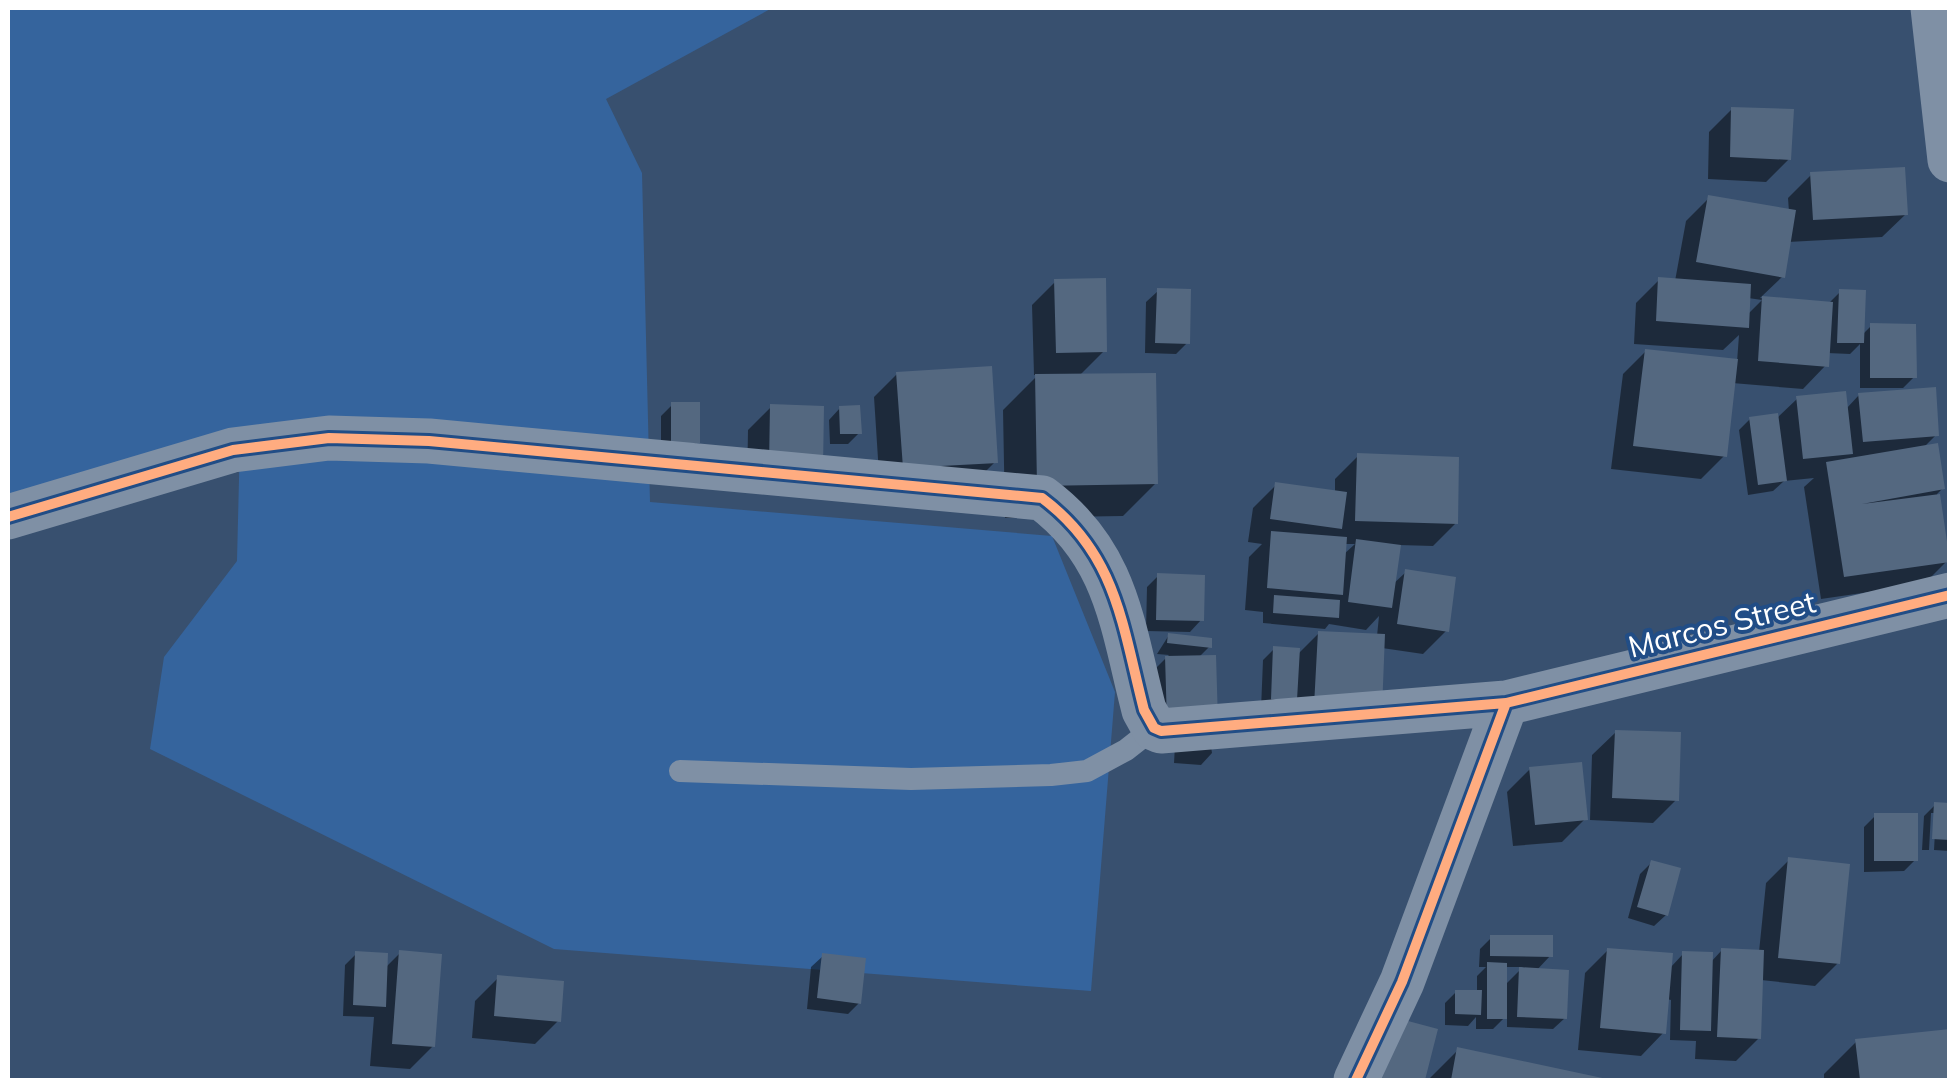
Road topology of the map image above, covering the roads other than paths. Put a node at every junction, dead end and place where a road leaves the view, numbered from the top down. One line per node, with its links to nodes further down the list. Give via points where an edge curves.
1 (1939, 12): 2 (street)
2 (1950, 160)
3 (8, 517): 6 (street, via 232,450 329,438 429,441 1042,498 1074,522 1110,580)
4 (1950, 595): 5 (street, Marcos Street)
5 (1506, 704): 6 (street, Marcos Street); 8 (street, via 1402,982)
6 (1154, 728): 7 (lane, via 1088,770 1051,775 911,779)
7 (680, 771)
8 (1356, 1080)

